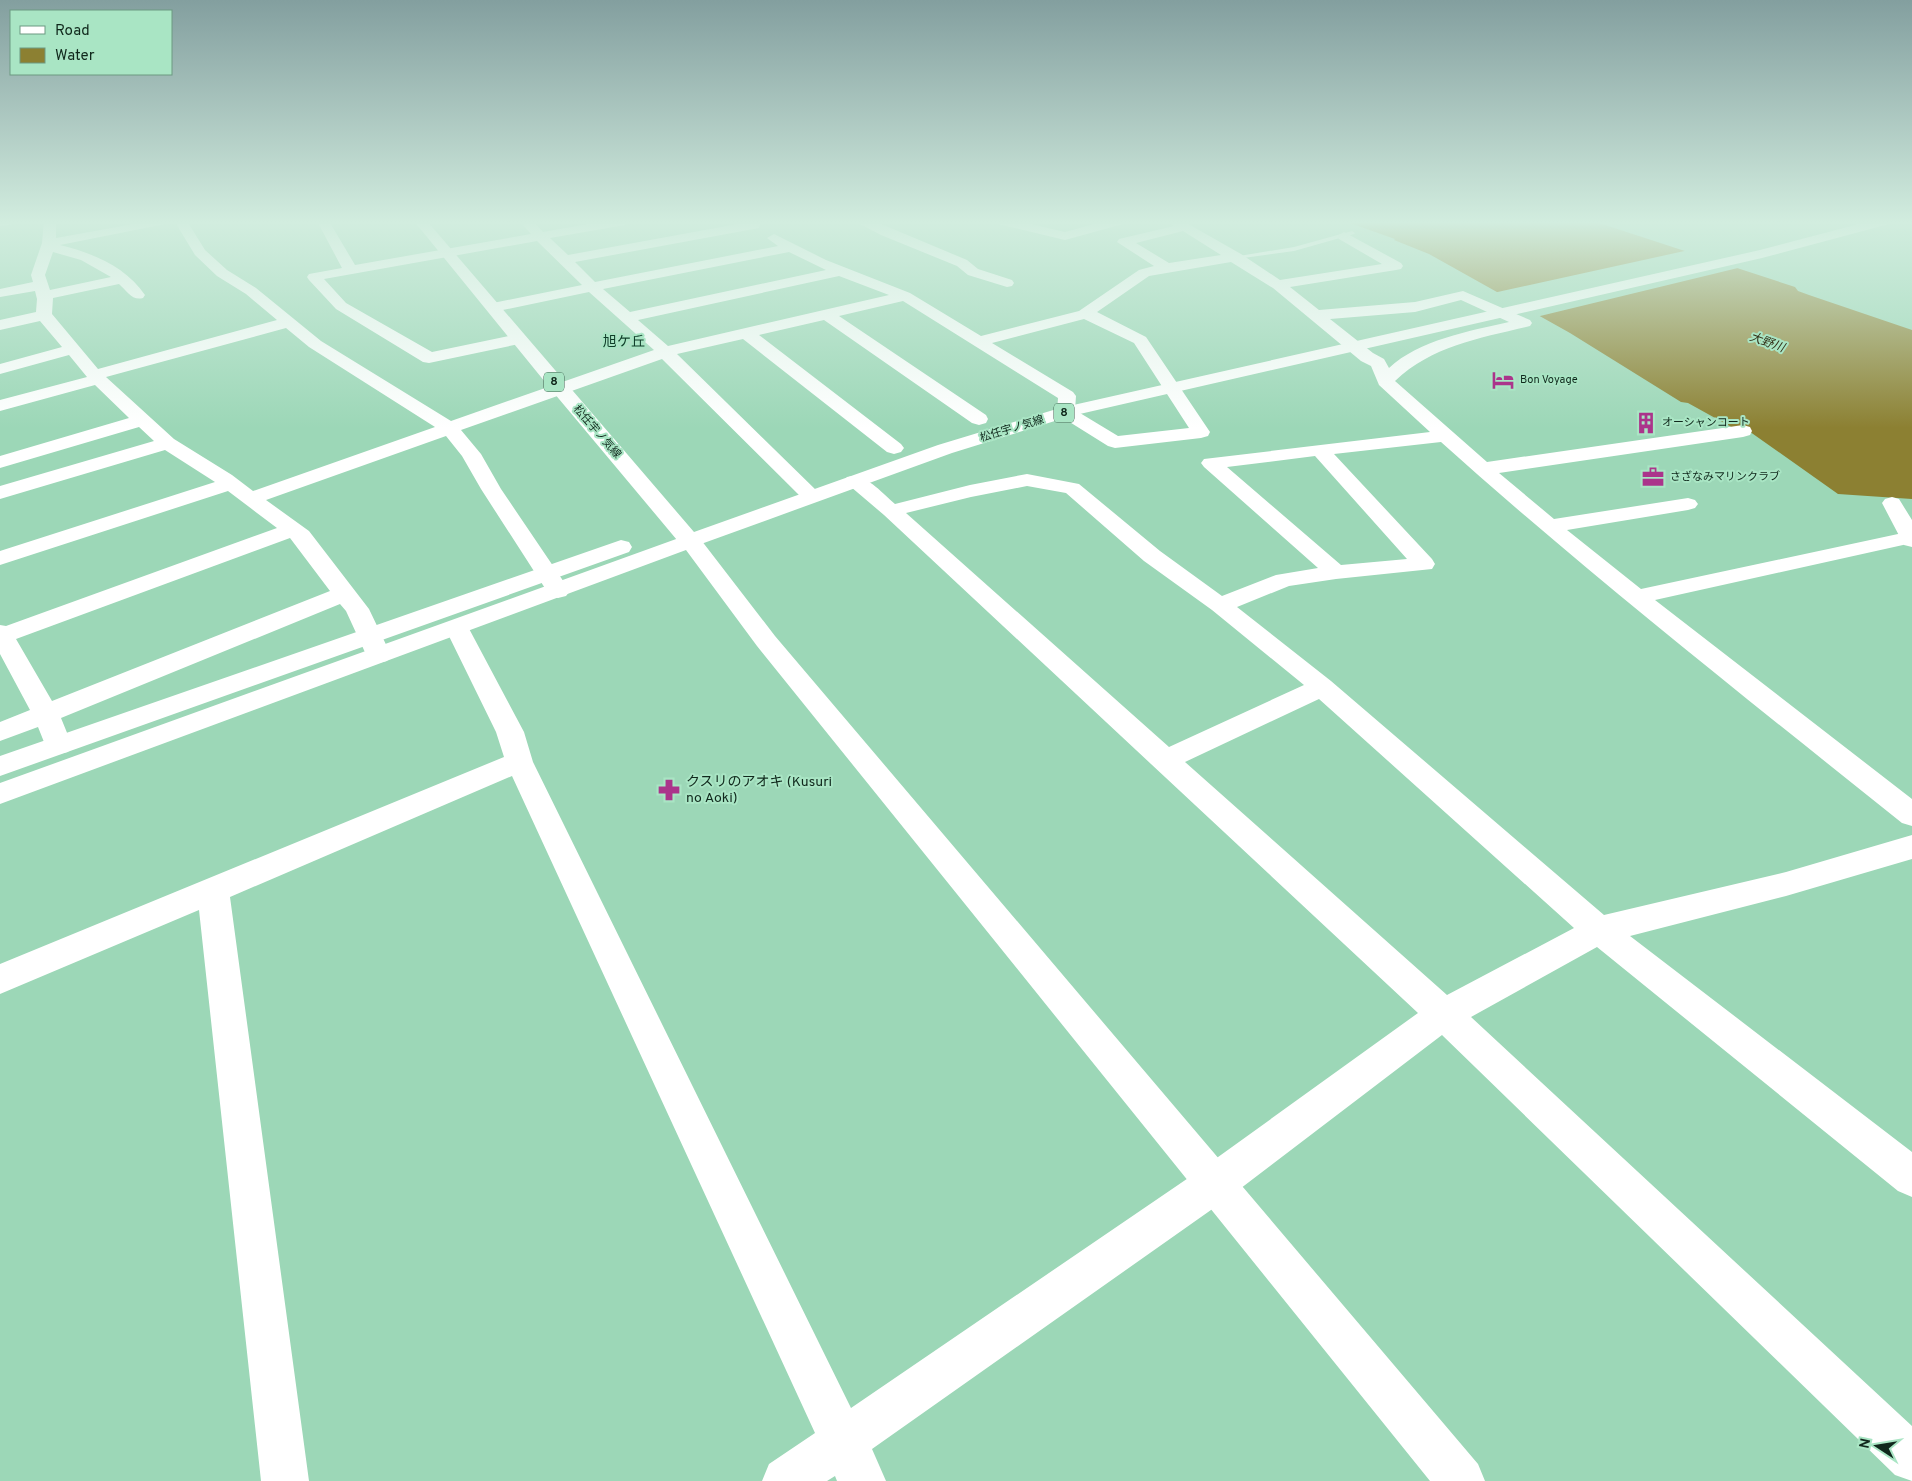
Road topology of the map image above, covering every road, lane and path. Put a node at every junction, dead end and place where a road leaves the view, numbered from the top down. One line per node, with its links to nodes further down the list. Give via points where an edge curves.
1 (40, 290): 15 (street)
2 (42, 290): 21 (street)
3 (134, 290): 16 (street)
4 (250, 290): 24 (street)
5 (325, 290): 27 (street, via 340,306 429,358)
6 (479, 290): 18 (street, 松任宇ノ気線 / 8)
7 (577, 290): 18 (street)
8 (595, 290): 23 (street)
9 (750, 290): 23 (street)
10 (890, 290): 17 (street)
11 (1118, 290): 20 (street)
12 (1284, 290): 22 (street)
13 (1547, 290): 29 (street, 松任宇ノ気線 / 8, via 1430,316)
14 (1603, 290): 29 (street, 松任宇ノ気線 / 8, via 1449,325)
15 (0, 293)
16 (138, 295)
17 (905, 296): 19 (street); 28 (street)
18 (493, 307): 27 (street, 松任宇ノ気線 / 8)
19 (826, 314): 26 (street); 41 (street)
20 (1084, 314): 28 (street); 35 (street, via 1140,340)
21 (44, 315): 25 (street); 30 (street)
22 (1316, 315): 29 (street); 33 (street, via 1415,307 1462,295 1524,323 1450,340)
23 (626, 318): 31 (street)
24 (288, 322): 34 (street); 44 (street, via 315,344)
25 (0, 325)
26 (746, 333): 31 (street); 49 (street)
27 (519, 339): 36 (street, 松任宇ノ気線 / 8)
28 (979, 341): 37 (street)
29 (1349, 342): 33 (street); 35 (street, 松任宇ノ気線 / 8)
30 (73, 349): 32 (street); 34 (street)
31 (665, 352): 36 (street); 56 (street)
32 (0, 369)
33 (1381, 372): 46 (street)
34 (96, 377): 38 (street); 42 (street)
35 (1169, 382): 37 (street, 松任宇ノ気線 / 8); 37 (street, via 1201,432 1115,442)
36 (560, 389): 44 (street); 64 (street, 松任宇ノ気線 / 8)
37 (1067, 404): 39 (street, 松任宇ノ気線 / 8); 54 (street, 松任宇ノ気線 / 8, via 995,433)
38 (0, 406)
39 (1014, 410)
40 (996, 414): 41 (street, 松任宇ノ気線)
41 (979, 419): 43 (street, 松任宇ノ気線)
42 (142, 420): 48 (street); 52 (street)
43 (956, 427)
44 (449, 428): 58 (street); 68 (street, via 471,454)
45 (1743, 431): 53 (street)
46 (1444, 436): 50 (street); 53 (street)
47 (912, 442): 49 (street)
48 (167, 443): 55 (street); 57 (street)
49 (894, 448): 51 (street)
50 (1320, 450): 67 (street, via 1424,564); 67 (street, via 1210,463)
51 (877, 454)
52 (0, 462)
53 (1483, 469): 62 (street)
54 (857, 471): 56 (street, 松任宇ノ気線 / 8); 61 (street)
55 (231, 483): 58 (street); 66 (street)
56 (804, 490): 64 (street, 松任宇ノ気線 / 8)
57 (0, 493)
58 (252, 498): 63 (street)
59 (1892, 503): 65 (street)
60 (1688, 504): 62 (street)
61 (891, 511): 71 (street, via 1027,480 1072,488 1152,556); 79 (street)
62 (1550, 526): 70 (street)
63 (294, 528): 69 (street); 73 (street)
64 (684, 534): 68 (street); 90 (street, via 766,641)
65 (1911, 538): 70 (street)
66 (0, 558)
67 (1336, 572): 71 (street, via 1284,580)
68 (552, 582): 72 (street); 74 (street)
69 (344, 594): 74 (street, via 357,609); 76 (street)
70 (1638, 597): 83 (street)
71 (1220, 606): 75 (street)
72 (457, 628): 74 (street); 80 (street, via 510,732)
73 (1, 635): 76 (street)
74 (374, 645): 78 (street); 82 (street)
75 (1322, 688): 79 (street); 86 (street)
76 (46, 714): 77 (street); 78 (street)
77 (0, 732)
78 (58, 745): 81 (street)
79 (1165, 760): 88 (street)
80 (519, 762): 85 (street); 92 (street)
81 (0, 766)
82 (0, 794)
83 (1912, 816)
84 (1912, 848): 86 (street, via 1786,884)
85 (213, 891): 87 (street); 93 (street)
86 (1599, 930): 88 (street); 89 (street)
87 (0, 979)
88 (1444, 1014): 90 (street); 91 (street)
89 (1912, 1177)
90 (1214, 1184): 92 (street); 95 (street)
91 (1912, 1458)
92 (853, 1462): 94 (street)
93 (285, 1481)
94 (786, 1481)
95 (1461, 1481)

